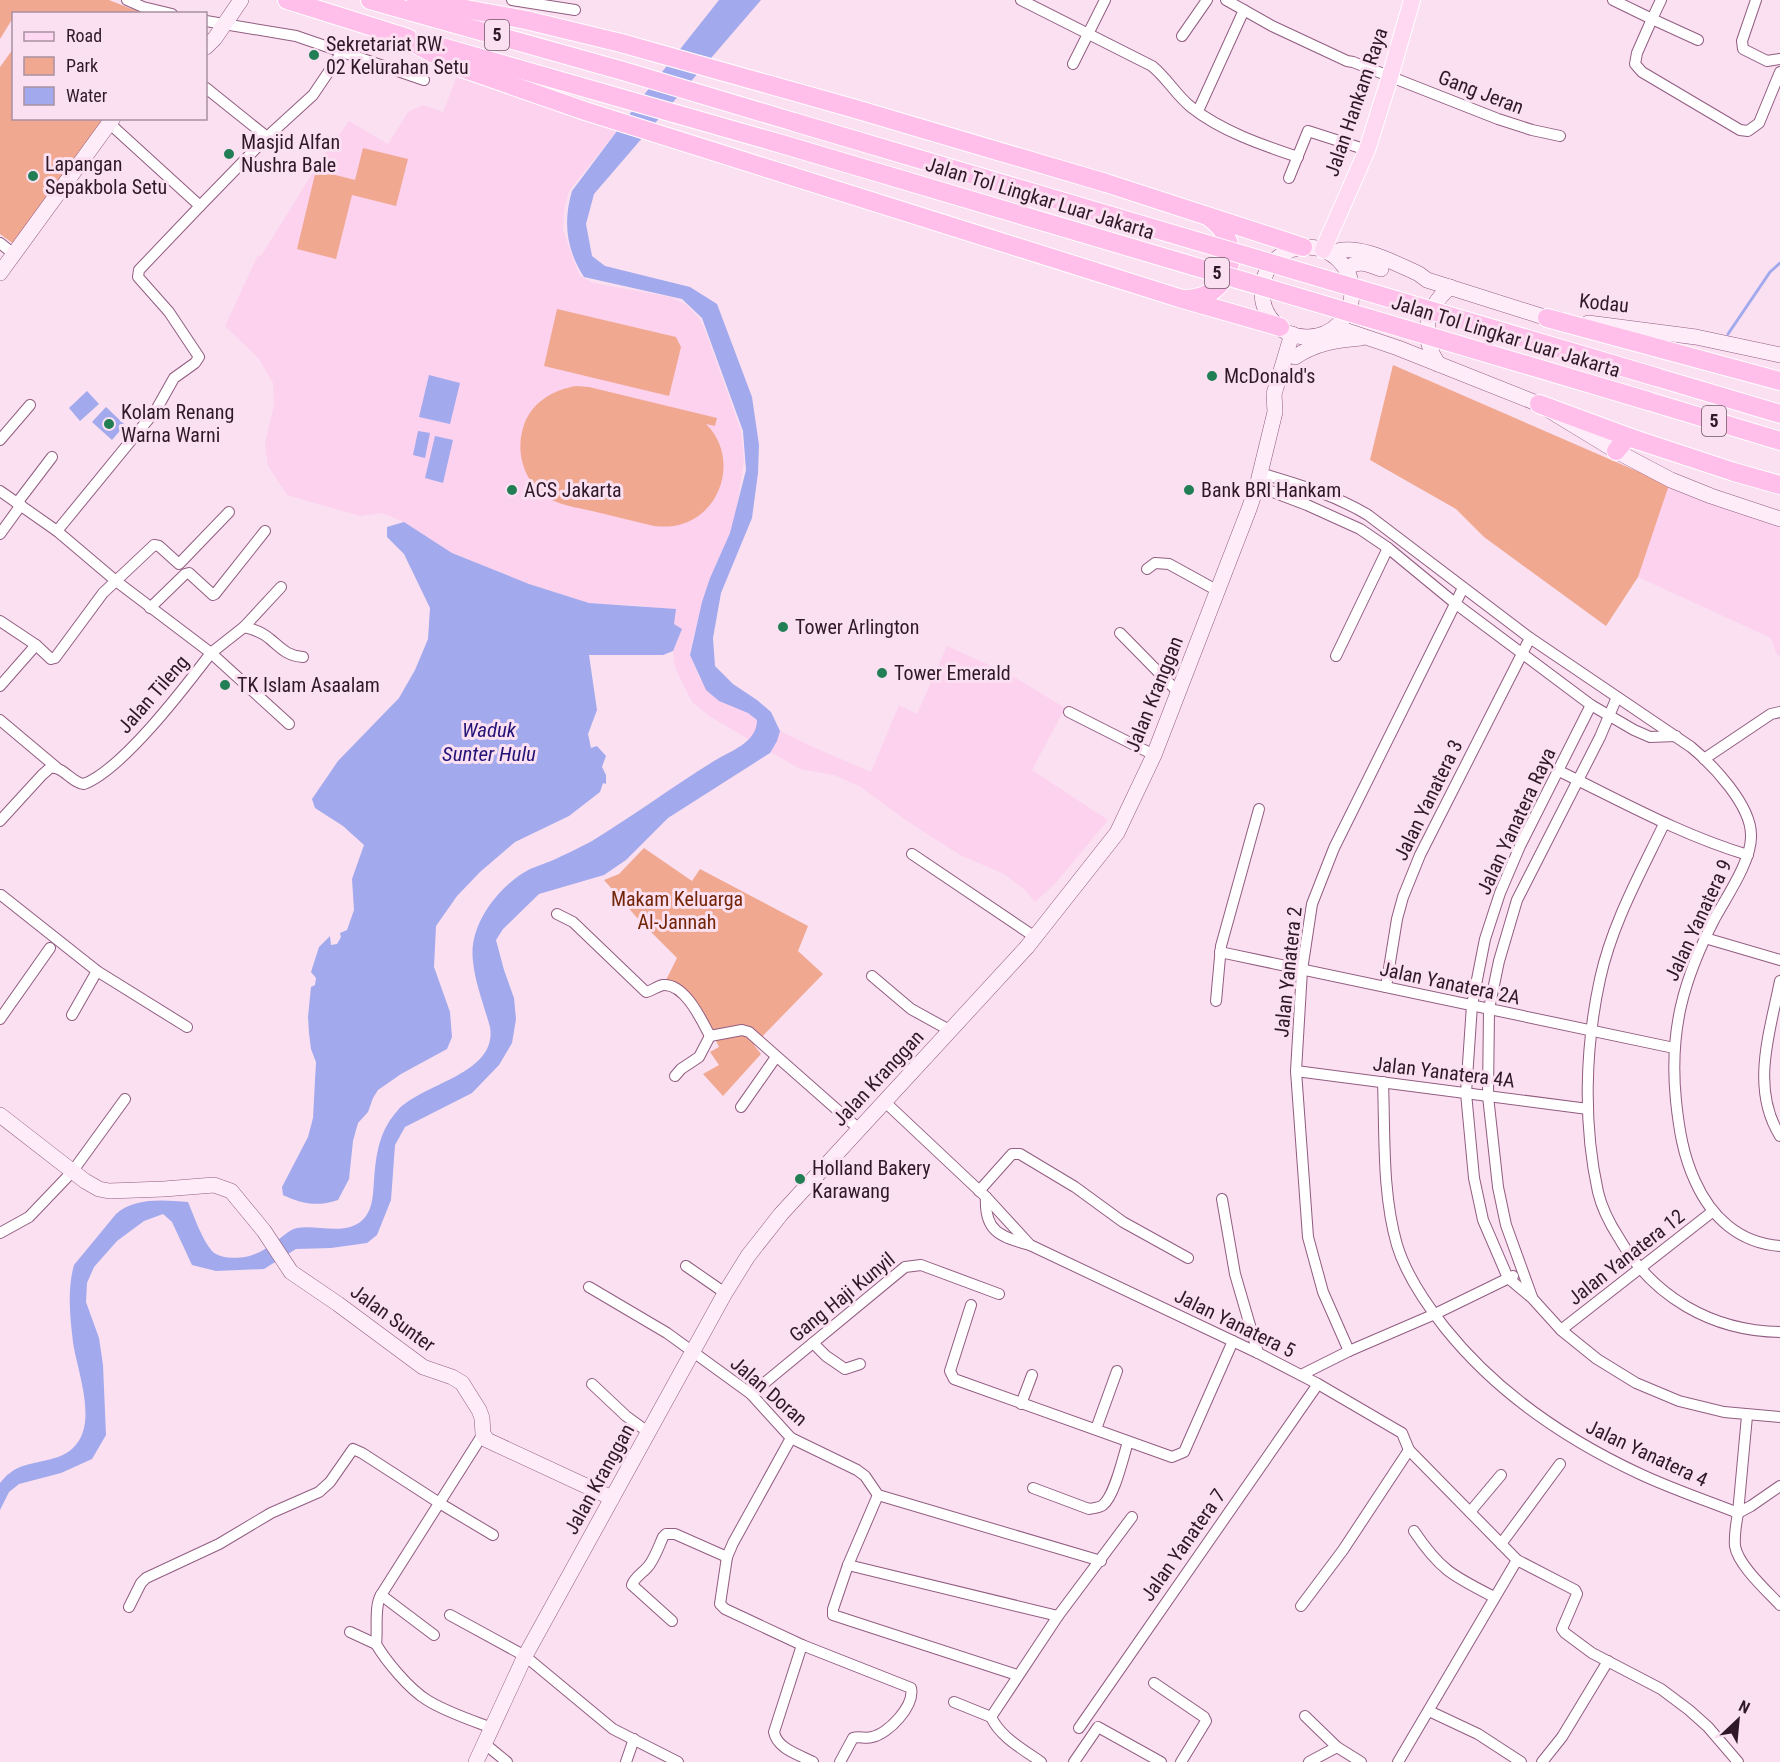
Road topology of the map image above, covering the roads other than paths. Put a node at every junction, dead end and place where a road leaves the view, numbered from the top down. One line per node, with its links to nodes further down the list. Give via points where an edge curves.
1 (127, 0): 17 (street)
2 (287, 0): 22 (highway, Jalan Tol Lingkar Luar Jakarta / 5)
3 (370, 0): 64 (highway, Jalan Tol Lingkar Luar Jakarta / 5, bridge, via 623,71)
4 (416, 0): 41 (highway, via 589,35 852,108)
5 (512, 0): 15 (street)
6 (1021, 0): 21 (street)
7 (1105, 0): 21 (street)
8 (1208, 0): 23 (street)
9 (1226, 0): 16 (street, Gang Jeran)
10 (1412, 0): 30 (main road, Jalan Hankam Raya)
11 (1613, 0): 18 (street)
12 (1661, 0): 18 (street)
13 (1756, 0): 27 (street, via 1742,41 1743,49 1767,61)
14 (238, 5): 20 (main road)
15 (575, 10)
16 (1244, 10): 30 (street, Gang Jeran); 33 (street)
17 (164, 12)
18 (1652, 19): 24 (street); 29 (street, via 1635,64 1642,72 1740,130 1748,131 1759,123)
19 (207, 21): 20 (street)
20 (224, 25): 25 (main road); 26 (street, via 296,36)
21 (1087, 33): 28 (street); 33 (street, via 1152,66)
22 (398, 35): 52 (highway, via 459,67 585,111); 67 (highway, Jalan Tol Lingkar Luar Jakarta / 5, bridge, via 700,120)
23 (1182, 36)
24 (1698, 40)
25 (207, 46)
26 (342, 52): 31 (street); 36 (street, via 313,95)
27 (1780, 59)
28 (1073, 64)
29 (1780, 72)
30 (1390, 78): 35 (street, Gang Jeran, via 1498,119); 37 (main road, Jalan Hankam Raya)
31 (424, 80)
32 (207, 89): 36 (street)
33 (1198, 111): 38 (street, via 1241,135)
34 (111, 121): 40 (street); 47 (main road)
35 (1560, 136)
36 (267, 137): 40 (street)
37 (1367, 150): 38 (street, via 1310,131); 46 (main road, Jalan Hankam Raya)
38 (1298, 157): 39 (street)
39 (1288, 178)
40 (200, 206): 78 (street, via 139,270 138,277 169,312 198,355 196,362 174,378 156,410)
41 (1206, 216): 42 (highway); 52 (highway, via 1227,237 1231,251 1228,273 1208,294 1194,299)
42 (1267, 235): 44 (highway); 45 (highway)
43 (0, 243): 47 (street)
44 (1303, 247): 45 (main road); 46 (main road)
45 (1286, 252): 55 (main road, via 1268,269 1263,300 1265,308)
46 (1327, 252): 48 (main road, Kodau, via 1361,251); 49 (main road)
47 (15, 255): 50 (main road)
48 (1392, 268): 49 (main road, Kodau, via 1360,262); 51 (main road, Kodau)
49 (1346, 269): 54 (main road, via 1352,298 1347,314)
50 (0, 273)
51 (1450, 286): 53 (main road, Kodau); 59 (main road, via 1434,304 1427,327 1429,351)
52 (1179, 298): 55 (highway)
53 (1547, 318): 57 (main road, Kodau, via 1655,330); 60 (highway)
54 (1336, 327): 55 (main road, via 1319,335); 56 (main road)
55 (1291, 333): 58 (main road, Jalan Kranggan); 63 (main road, Jalan Kranggan, via 1274,394)
56 (1376, 340): 58 (main road, via 1330,341); 59 (main road)
57 (1780, 355)
58 (1295, 357): 63 (main road, Jalan Kranggan, via 1284,397)
59 (1438, 364): 61 (main road)
60 (1780, 381)
61 (1539, 404): 65 (highway); 68 (main road)
62 (30, 405): 66 (street)
63 (1275, 412): 70 (main road, Jalan Kranggan)
64 (1780, 414)
65 (1631, 438): 68 (highway); 71 (highway)
66 (0, 440)
67 (1780, 441)
68 (1616, 451): 77 (main road, via 1671,480)
69 (52, 457): 74 (street)
70 (1259, 480): 73 (street); 75 (street); 86 (main road, Jalan Kranggan)
71 (1780, 485)
72 (0, 491): 74 (street, Jalan Tileng)
73 (1330, 496): 75 (street); 85 (street, via 1368,515)
74 (19, 504): 78 (street, Jalan Tileng); 80 (street)
75 (1322, 511): 81 (street)
76 (229, 512): 83 (street, via 179,564 154,545)
77 (1780, 519)
78 (57, 531): 83 (street, Jalan Tileng)
79 (265, 531): 88 (street, via 215,594 189,573)
80 (0, 534)
81 (1388, 548): 87 (street); 96 (street)
82 (1147, 569): 86 (street, via 1155,563 1169,564)
83 (116, 581): 88 (street, Jalan Tileng); 93 (street, via 55,658 51,659)
84 (281, 587): 90 (street)
85 (1463, 588): 87 (street, Jalan Yanatera 2); 92 (street)
86 (1218, 591): 99 (main road, Jalan Kranggan)
87 (1456, 604): 95 (street); 125 (street, Jalan Yanatera 2, via 1330,858 1312,904)
88 (150, 608): 94 (street, Jalan Tileng)
89 (0, 621): 93 (street)
90 (244, 627): 94 (street); 97 (street, via 270,639 286,653)
91 (1120, 633): 99 (street)
92 (1530, 638): 95 (street, Jalan Yanatera 3); 100 (street)
93 (36, 645): 98 (street)
94 (211, 653): 106 (street); 110 (street, Jalan Tileng, via 132,747 103,773 84,784)
95 (1521, 654): 101 (street); 129 (street, Jalan Yanatera 3, via 1420,855 1397,919)
96 (1336, 656)
97 (303, 657)
98 (0, 686)
99 (1178, 692): 108 (main road, Jalan Kranggan)
100 (1617, 697): 104 (street, Jalan Yanatera Raya); 107 (street)
101 (1591, 705): 104 (street); 111 (street, Jalan Yanatera Raya)
102 (1069, 712): 108 (street)
103 (1780, 712): 109 (street)
104 (1609, 715): 107 (street, via 1650,737); 112 (street, Jalan Yanatera Raya)
105 (0, 720): 110 (street)
106 (289, 724)
107 (1676, 736): 109 (street)
108 (1154, 755): 120 (main road, Jalan Kranggan, via 1117,833)
109 (1704, 759): 117 (street, Jalan Yanatera 9, via 1747,814 1752,838)
110 (56, 767): 114 (street, via 42,775)
111 (1559, 771): 112 (street); 131 (street, Jalan Yanatera Raya, via 1500,893 1485,939)
112 (1578, 780): 115 (street); 132 (street, Jalan Yanatera Raya, via 1517,900)
113 (1259, 809): 123 (street)
114 (0, 821)
115 (1665, 824): 117 (street); 137 (street, via 1613,935)
116 (912, 854): 120 (street)
117 (1748, 855): 121 (street, Jalan Yanatera 9)
118 (0, 895): 126 (street)
119 (557, 914): 138 (street, via 573,922 646,992 663,985 686,996)
120 (1035, 937): 136 (main road, Jalan Kranggan)
121 (1705, 938): 124 (street); 139 (street, Jalan Yanatera 9, via 1681,1000)
122 (50, 948): 134 (street)
123 (1220, 952): 125 (street, Jalan Yanatera 2A); 130 (street)
124 (1780, 960)
125 (1302, 969): 129 (street, Jalan Yanatera 2A); 141 (street, Jalan Yanatera 2)
126 (97, 971): 133 (street); 135 (street)
127 (872, 976): 136 (street, via 911,1009)
128 (1780, 981): 152 (street, via 1763,1087 1771,1121)
129 (1386, 987): 131 (street, Jalan Yanatera 2A)
130 (1216, 1001)
131 (1472, 1005): 132 (street, Jalan Yanatera 2A); 144 (street, Jalan Yanatera Raya)
132 (1489, 1009): 137 (street, Jalan Yanatera 2A); 145 (street, Jalan Yanatera Raya)
133 (72, 1015)
134 (0, 1019)
135 (187, 1027)
136 (951, 1030): 147 (main road, Jalan Kranggan)
137 (1590, 1031): 139 (street, Jalan Yanatera 2A); 149 (street)
138 (710, 1036): 140 (street, via 746,1030); 142 (street, via 699,1057)
139 (1674, 1048): 156 (street, Jalan Yanatera 9, via 1677,1112 1686,1160)
140 (776, 1057): 148 (street); 151 (street)
141 (1296, 1071): 143 (street, Jalan Yanatera 4A); 175 (street, Jalan Yanatera 2, via 1308,1237 1323,1292)
142 (675, 1076)
143 (1383, 1082): 144 (street, Jalan Yanatera 4A); 170 (street, Jalan Yanatera 4, via 1387,1187 1393,1228 1398,1248)
144 (1466, 1093): 145 (street, Jalan Yanatera 4A); 164 (street, Jalan Yanatera Raya, via 1474,1178 1483,1220)
145 (1488, 1096): 149 (street, Jalan Yanatera 4A); 163 (street, Jalan Yanatera Raya, via 1498,1187)
146 (125, 1099): 153 (street)
147 (885, 1102): 151 (main road, Jalan Kranggan); 154 (street, Jalan Yanatera 5)
148 (741, 1107)
149 (1588, 1109): 162 (street, via 1598,1193 1609,1222)
150 (0, 1115): 153 (main road)
151 (859, 1129): 166 (main road, Jalan Kranggan, via 781,1214)
152 (1780, 1136)
153 (72, 1172): 157 (street, via 28,1217); 190 (main road, Jalan Sunter, via 109,1191 214,1185 226,1188 298,1278 417,1363 462,1383 479,1410)
154 (983, 1194): 158 (street, Jalan Yanatera 5); 158 (street, Jalan Yanatera 5, via 993,1229); 160 (street, via 1012,1154 1020,1154 1123,1222)
155 (1222, 1199): 177 (street, via 1235,1274)
156 (1712, 1212): 159 (street, via 1754,1241); 162 (street, Jalan Yanatera 12)
157 (0, 1233)
158 (1030, 1245): 173 (street, Jalan Yanatera 5)
159 (1780, 1246)
160 (1188, 1258)
161 (686, 1266): 166 (street)
162 (1640, 1270): 171 (street, Jalan Yanatera 12); 172 (street, via 1662,1290 1706,1317 1741,1329)
163 (1522, 1272): 164 (street, Jalan Yanatera 5); 168 (street, Jalan Yanatera Raya)
164 (1508, 1278): 168 (street, Jalan Yanatera Raya); 170 (street, Jalan Yanatera 5)
165 (589, 1287): 176 (street, Jalan Doran)
166 (725, 1293): 176 (main road, Jalan Kranggan)
167 (999, 1294): 174 (street, Gang Haji Kunyil, via 921,1265 905,1266)
168 (1532, 1298): 171 (street, Jalan Yanatera Raya)
169 (971, 1305): 185 (street, via 951,1376)
170 (1435, 1314): 175 (street, Jalan Yanatera 5); 202 (street, Jalan Yanatera 4, via 1472,1360 1551,1425 1642,1475)
171 (1561, 1330): 186 (street, Jalan Yanatera Raya, via 1597,1359 1647,1388 1701,1407)
172 (1780, 1332)
173 (1233, 1341): 177 (street, Jalan Yanatera 5); 192 (street, via 1184,1452 1172,1457)
174 (813, 1342): 178 (street, via 845,1370); 184 (street, Gang Haji Kunyil)
175 (1349, 1351): 181 (street, Jalan Yanatera 5)
176 (693, 1352): 184 (street, Jalan Doran); 189 (main road, Jalan Kranggan)
177 (1258, 1353): 181 (street, Jalan Yanatera 5)
178 (860, 1364)
179 (1117, 1371): 188 (street)
180 (1032, 1375): 185 (street)
181 (1301, 1375): 183 (street)
182 (592, 1384): 189 (street)
183 (1318, 1384): 193 (street, via 1402,1433); 232 (street, Jalan Yanatera 7)
184 (751, 1394): 191 (street, Jalan Doran)
185 (1021, 1404): 188 (street)
186 (1747, 1416): 187 (street, Jalan Yanatera Raya); 202 (street)
187 (1780, 1418)
188 (1096, 1429): 192 (street)
189 (648, 1432): 199 (main road, Jalan Kranggan)
190 (483, 1434): 199 (main road, via 494,1443); 200 (street)
191 (791, 1438): 198 (street, Jalan Doran, via 857,1470); 207 (street)
192 (1128, 1442): 197 (street, via 1110,1494 1105,1504 1097,1508 1089,1509)
193 (1409, 1450): 201 (street); 214 (street, via 1354,1535)
194 (1560, 1464): 206 (street)
195 (1501, 1475): 201 (street)
196 (1780, 1485): 202 (street)
197 (1033, 1488)
198 (878, 1495): 209 (street); 210 (street)
199 (612, 1498): 223 (main road, Jalan Kranggan)
200 (441, 1504): 205 (street); 211 (street); 215 (street, via 362,1453 350,1450 324,1489 146,1578)
201 (1470, 1512): 206 (street)
202 (1738, 1513): 213 (street, via 1737,1554)
203 (1132, 1517): 209 (street)
204 (1414, 1531): 212 (street, via 1443,1568)
205 (493, 1535)
206 (1501, 1544): 208 (street)
207 (727, 1557): 218 (street, via 675,1534 663,1537 651,1562 632,1586); 222 (street, via 720,1605)
208 (1517, 1560): 212 (street); 224 (street, via 1575,1590 1577,1594 1562,1629)
209 (1101, 1562): 217 (street)
210 (848, 1565): 217 (street); 225 (street, via 832,1609 835,1617)
211 (381, 1595): 220 (street); 221 (street)
212 (1494, 1597): 228 (street)
213 (1780, 1605)
214 (1300, 1606)
215 (129, 1608)
216 (450, 1615): 223 (street)
217 (1058, 1616): 225 (street)
218 (672, 1621)
219 (350, 1632): 221 (street)
220 (434, 1635)
221 (376, 1644): 231 (street, via 421,1696)
222 (802, 1646): 240 (street, via 774,1732 785,1748); 241 (street, via 912,1690 910,1702 896,1721 874,1737 853,1738)
223 (525, 1656): 231 (main road, Jalan Kranggan); 233 (street, via 613,1729)
224 (1608, 1661): 250 (street); 251 (street, via 1661,1689 1689,1710)
225 (1017, 1675): 230 (street)
226 (1154, 1683): 245 (street, via 1206,1721)
227 (954, 1702): 230 (street)
228 (1429, 1711): 248 (street); 249 (street, via 1478,1734)
229 (1305, 1716): 235 (street)
230 (991, 1718): 242 (street, via 1011,1742)
231 (492, 1728): 234 (main road, Jalan Kranggan)
232 (1079, 1728)
233 (634, 1740): 238 (street); 239 (street)
234 (485, 1744): 236 (main road, Jalan Kranggan); 237 (street)
235 (1337, 1747): 246 (street); 247 (street)
236 (476, 1762)
237 (507, 1762)
238 (626, 1762)
239 (678, 1762)
240 (813, 1762)
241 (840, 1762)
242 (1041, 1762)
243 (1074, 1762): 244 (street, via 1098,1727)
244 (1161, 1762)
245 (1181, 1762)
246 (1309, 1762)
247 (1361, 1762)
248 (1398, 1762)
249 (1521, 1762)
250 (1542, 1762)
251 (1738, 1762)

